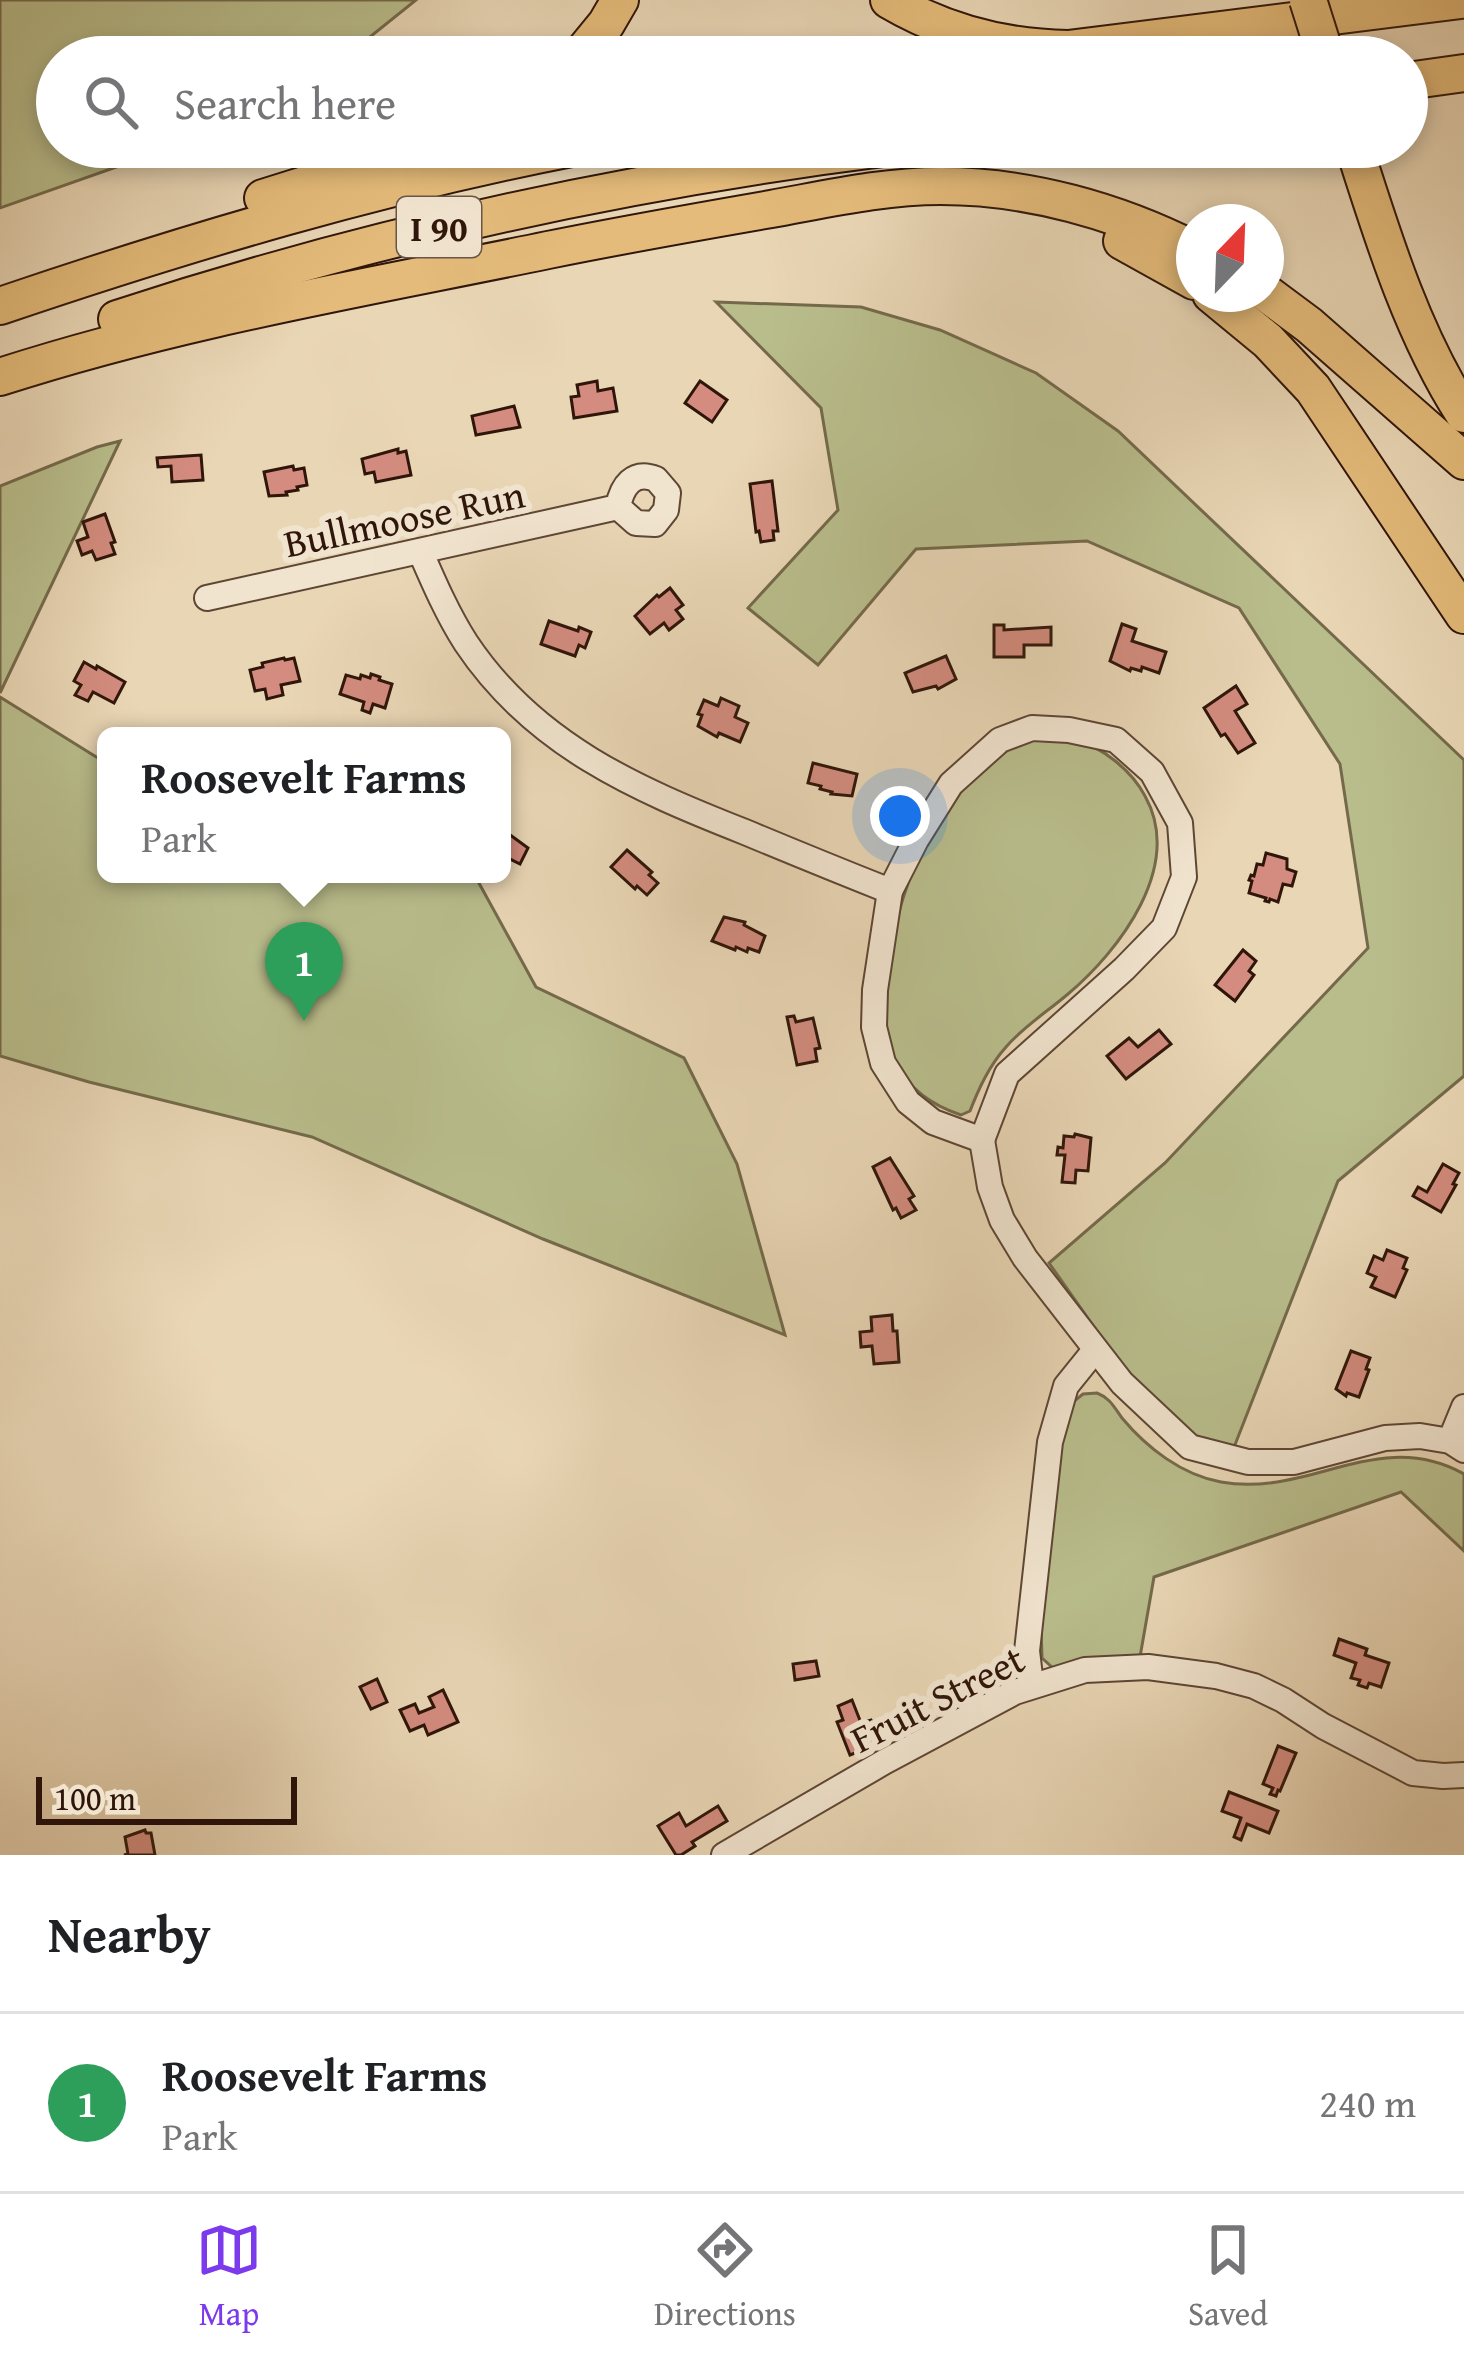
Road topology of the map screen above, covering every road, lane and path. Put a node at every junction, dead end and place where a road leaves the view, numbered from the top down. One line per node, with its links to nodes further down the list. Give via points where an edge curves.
1 (620, 0): 7 (highway)
2 (889, 0): 8 (highway)
3 (1308, 0): 10 (highway, bridge)
4 (1328, 0): 11 (highway)
5 (1461, 0): 9 (highway)
6 (1464, 22): 12 (highway)
7 (597, 36)
8 (971, 36)
9 (1172, 36)
10 (1319, 36)
11 (1338, 36)
12 (1357, 36)
13 (1464, 74): 14 (highway)
14 (1428, 78)
15 (358, 168): 23 (highway, via 233,207)
16 (484, 168): 23 (highway, I 90)
17 (745, 168): 27 (highway, I 90, via 460,222 213,289)
18 (1361, 168): 30 (highway, via 1412,312)
19 (1378, 168): 28 (highway, via 1412,266)
20 (778, 208): 21 (highway, via 905,188 977,188 1086,208); 22 (highway, via 924,197 1011,205 1110,236); 29 (highway, via 190,323)
21 (1176, 242)
22 (1176, 271)
23 (61, 286): 24 (highway, I 90)
24 (0, 306)
25 (1284, 307): 31 (highway)
26 (1233, 312): 35 (highway, via 1313,389)
27 (0, 360)
28 (1464, 366)
29 (0, 376)
30 (1464, 415)
31 (1464, 461)
32 (618, 507): 33 (street, Bullmoose Run)
33 (421, 553): 34 (street, Bullmoose Run); 36 (street, via 467,644 517,705 577,753 630,784)
34 (206, 598)
35 (1464, 615)
36 (890, 891): 37 (street, via 875,990 883,1063 908,1102 933,1122); 37 (street, via 951,784 1000,740 1032,728 1117,740 1152,772 1180,823 1184,878 1164,928 1007,1074)
37 (982, 1140): 38 (street, via 1002,1220)
38 (1095, 1350): 40 (street, via 1190,1447 1248,1462 1294,1462 1385,1438); 41 (street, via 1066,1386 1050,1442 1027,1651)
39 (1464, 1407): 40 (street)
40 (1457, 1446)
41 (1031, 1685): 42 (street, Fruit Street, via 1085,1670 1216,1676 1283,1700 1413,1773); 43 (street, Fruit Street)
42 (1464, 1775)
43 (724, 1855)

